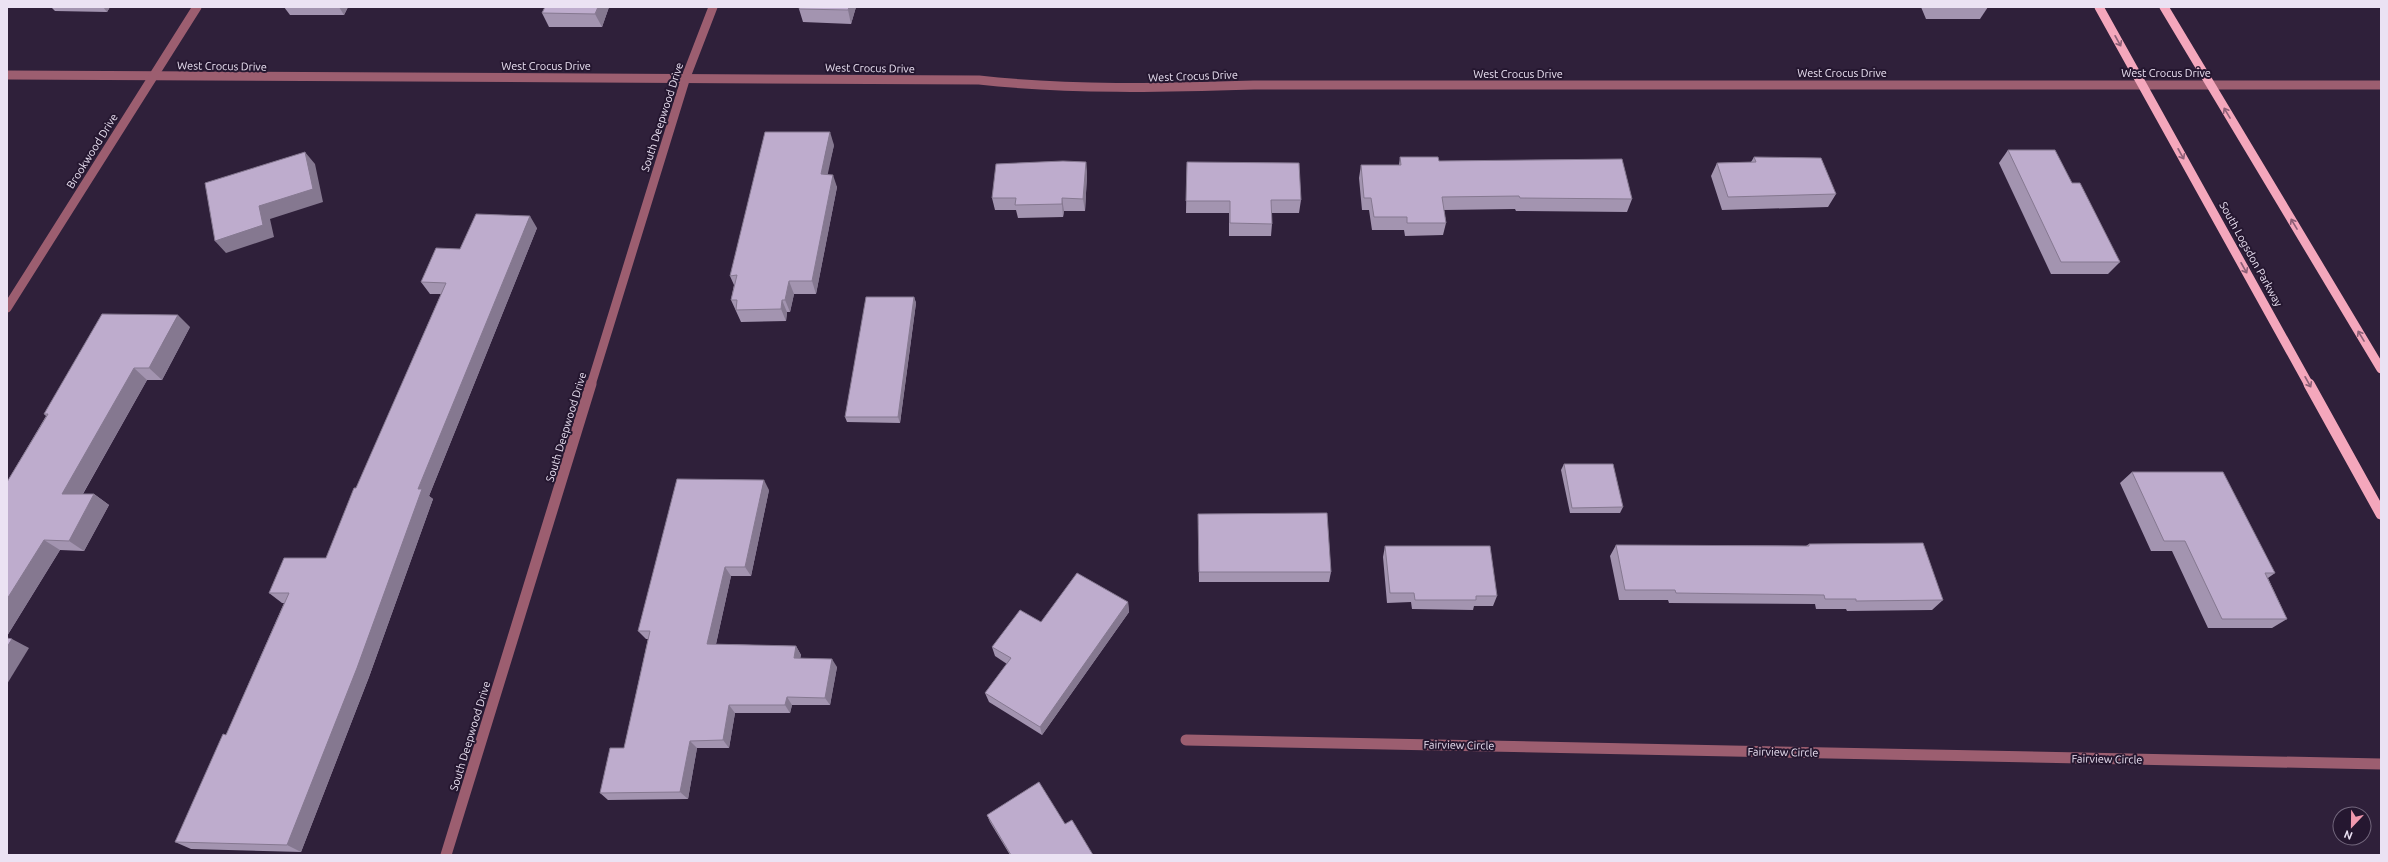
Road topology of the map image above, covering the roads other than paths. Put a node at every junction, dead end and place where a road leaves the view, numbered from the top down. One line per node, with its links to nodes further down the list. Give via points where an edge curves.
1 (197, 7): 6 (street, Brookwood Drive)
2 (713, 7): 7 (street, South Deepwood Drive)
3 (2098, 7): 8 (main road, South Logsdon Parkway, one-way to 8)
4 (2164, 7): 9 (main road)
5 (7, 75): 6 (street, West Crocus Drive)
6 (155, 75): 7 (street, West Crocus Drive, via 267,78); 11 (street, Brookwood Drive, via 127,115)
7 (686, 77): 8 (street, West Crocus Drive, via 979,80 1032,86 1144,89 1270,85); 16 (street, South Deepwood Drive)
8 (2142, 84): 9 (street, West Crocus Drive); 13 (main road, South Logsdon Parkway, one-way to 13)
9 (2210, 85): 10 (street, West Crocus Drive); 12 (main road, one-way to 9)
10 (2381, 85)
11 (7, 308)
12 (2381, 369)
13 (2381, 514)
14 (1186, 740): 15 (street, Fairview Circle)
15 (2381, 764)
16 (446, 855)

